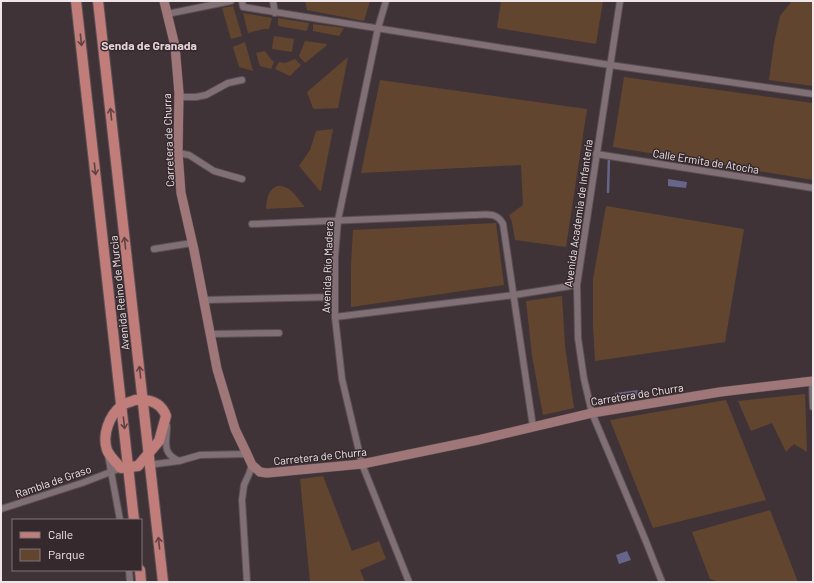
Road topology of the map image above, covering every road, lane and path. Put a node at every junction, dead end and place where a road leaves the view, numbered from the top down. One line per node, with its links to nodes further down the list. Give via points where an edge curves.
1 (76, 1): 33 (main road, Avenida Reino de Murcia, one-way to 33)
2 (98, 1): 32 (main road, Avenida Reino de Murcia, one-way to 2)
3 (164, 1): 10 (street, Carretera de Churra)
4 (231, 1): 10 (street)
5 (242, 1): 9 (street, via 243,8)
6 (273, 1): 9 (street)
7 (386, 1): 11 (street, Avenida Río Madera)
8 (620, 1): 12 (street, Avenida Academia de Infantería)
9 (275, 13): 11 (street)
10 (167, 14): 15 (street, Carretera de Churra, via 175,46)
11 (378, 28): 12 (street); 20 (street, Avenida Río Madera)
12 (610, 65): 14 (street); 17 (street, Avenida Academia de Infantería)
13 (242, 80): 15 (street, via 228,83 206,95)
14 (813, 94)
15 (179, 97): 16 (street, Carretera de Churra)
16 (178, 153): 18 (street, via 189,155 214,171); 22 (street, Carretera de Churra, via 181,194)
17 (596, 154): 19 (street, Calle Ermita de Atocha); 24 (street, Avenida Academia de Infantería)
18 (242, 179)
19 (813, 188)
20 (338, 220): 21 (street); 25 (street, via 495,215 503,224); 26 (street, Avenida Río Madera)
21 (252, 224)
22 (192, 243): 23 (street); 27 (street, Carretera de Churra)
23 (154, 249)
24 (576, 285): 25 (street); 35 (street, Avenida Academia de Infantería, via 578,338)
25 (514, 295): 28 (street); 37 (street)
26 (335, 297): 27 (street); 28 (street, Avenida Río Madera)
27 (204, 300): 30 (street, Carretera de Churra)
28 (335, 317): 41 (street, Avenida Río Madera, via 342,379)
29 (279, 333): 30 (street)
30 (210, 334): 39 (street, Carretera de Churra, via 217,369 235,429)
31 (812, 381): 34 (street); 35 (street, Carretera de Churra, via 720,392)
32 (143, 400): 33 (main road); 36 (main road, via 149,400 159,406); 38 (main road, Avenida Reino de Murcia)
33 (122, 405): 44 (main road, Avenida Reino de Murcia, one-way to 44); 44 (main road, via 106,432 106,443 108,450)
34 (813, 408)
35 (592, 413): 37 (street, Carretera de Churra); 55 (street, Avenida Academia de Infantería)
36 (166, 416): 38 (main road, via 159,441); 40 (street, via 165,446 167,452)
37 (532, 427): 41 (street, Carretera de Churra)
38 (149, 454): 42 (main road, Avenida Reino de Murcia); 44 (main road)
39 (247, 454): 40 (street, via 200,455); 43 (street, Carretera de Churra)
40 (179, 461): 42 (street, Rambla de Graso)
41 (362, 464): 43 (street, Carretera de Churra, via 268,473 260,472); 54 (street, Avenida Río Madera)
42 (150, 465): 44 (street, Rambla de Graso); 52 (main road, Avenida Reino de Murcia, one-way to 42)
43 (252, 465): 53 (street, via 244,485 242,500)
44 (124, 468): 45 (street, Rambla de Graso); 46 (street); 47 (main road, Avenida Reino de Murcia)
45 (1, 509)
46 (120, 519)
47 (134, 519)
48 (129, 571): 50 (street)
49 (140, 571): 51 (main road)
50 (130, 582)
51 (141, 582)
52 (163, 582)
53 (247, 582)
54 (409, 582)
55 (662, 582)

